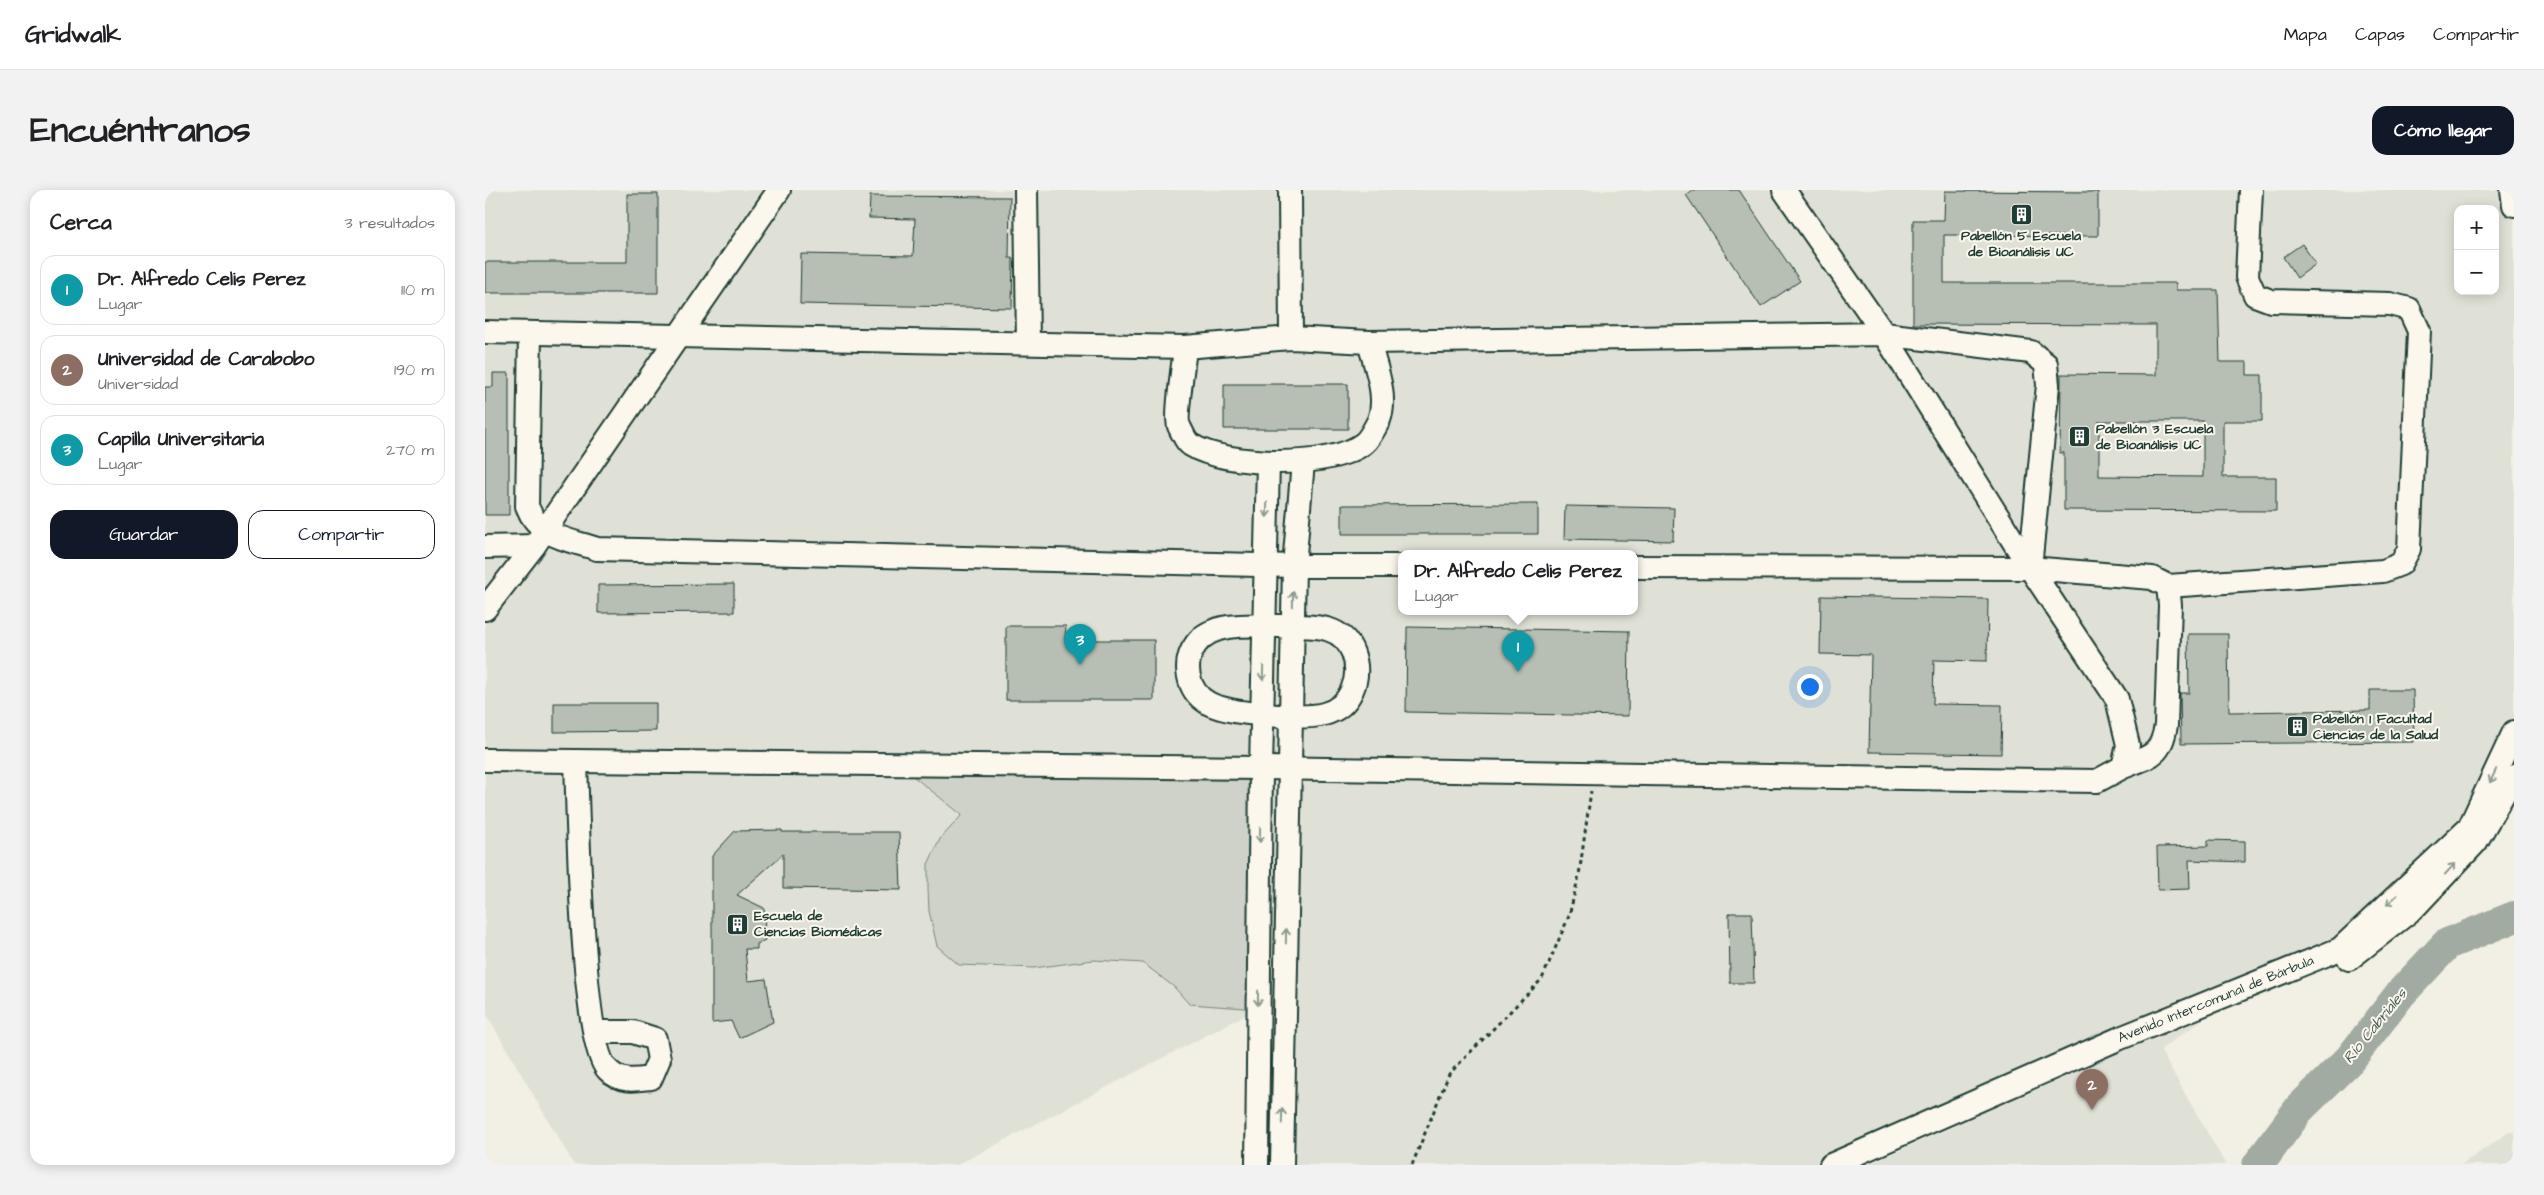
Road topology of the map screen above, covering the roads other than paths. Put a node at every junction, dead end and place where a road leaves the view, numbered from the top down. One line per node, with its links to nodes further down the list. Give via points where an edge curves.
1 (779, 190): 11 (street)
2 (1026, 190): 14 (street)
3 (1290, 190): 12 (street)
4 (1784, 190): 10 (street)
5 (2251, 190): 25 (street, via 2247,276 2255,295 2271,301 2390,304 2409,309 2419,330 2409,549 2401,564 2383,571)
6 (2512, 190): 7 (street)
7 (2514, 205)
8 (485, 332): 9 (street)
9 (530, 334): 11 (street); 18 (street, via 527,506)
10 (1884, 334): 13 (street); 24 (street); 24 (street, via 2031,352 2046,364 2048,385)
11 (679, 337): 14 (street); 18 (street)
12 (1291, 338): 13 (street); 15 (street)
13 (1369, 342): 17 (street, via 1381,391 1379,420 1365,442 1342,453)
14 (1028, 343): 15 (street)
15 (1185, 347): 16 (street, via 1178,424 1189,444 1210,454)
16 (1268, 462): 17 (street); 20 (street, one-way to 20)
17 (1303, 462): 21 (street)
18 (539, 539): 19 (street); 20 (street, via 597,549); 26 (street)
19 (485, 546)
20 (1266, 564): 21 (street); 28 (street)
21 (1294, 566): 22 (street); 27 (street, one-way to 21)
22 (1398, 566)
23 (1638, 567): 24 (street)
24 (2030, 568): 25 (street, via 2152,578); 34 (street, via 2117,699 2128,744)
25 (2168, 586): 34 (street, via 2170,614 2163,744 2151,756)
26 (485, 609)
27 (1293, 626): 28 (street); 30 (street); 30 (street, via 1323,627 1340,635 1352,650 1357,668 1353,688 1341,705 1323,714)
28 (1264, 627): 29 (street, one-way to 29); 29 (street, via 1224,627 1206,633 1193,647 1187,666 1192,687 1207,702 1217,707)
29 (1262, 715): 30 (street); 35 (street)
30 (1290, 715): 36 (street)
31 (2514, 732): 41 (street, Avenido Intercomunal de Bárbula, one-way to 41, via 2469,828 2340,949 2118,1039)
32 (485, 760): 33 (street)
33 (576, 762): 35 (street); 38 (street, via 585,954)
34 (2123, 767): 36 (street, via 2097,781)
35 (1261, 768): 36 (street); 39 (street, one-way to 39)
36 (1289, 769): 40 (street, one-way to 36)
37 (2514, 776): 42 (street, Avenido Intercomunal de Bárbula, one-way to 37, via 2114,1055 2344,963 2414,908 2476,842)
38 (596, 1032)
39 (1257, 1165)
40 (1281, 1165)
41 (1831, 1165)
42 (1866, 1165)

